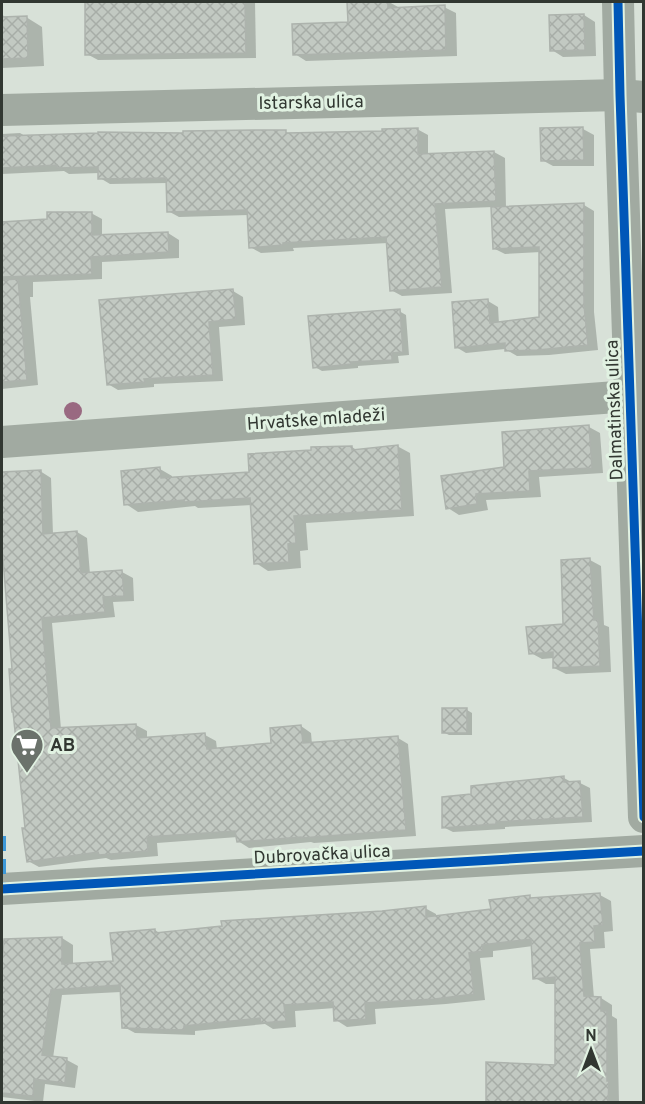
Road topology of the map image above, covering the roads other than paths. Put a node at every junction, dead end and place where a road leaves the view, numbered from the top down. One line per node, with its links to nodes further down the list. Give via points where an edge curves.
1 (618, 2): 2 (street, Dalmatinska ulica)
2 (632, 96): 3 (street, Istarska ulica); 4 (street, Dalmatinska ulica)
3 (2, 110)
4 (630, 396): 5 (street, Hrvatske mladeži); 6 (street, Dalmatinska ulica)
5 (2, 442)
6 (644, 817)
7 (644, 851): 8 (street, Dubrovačka ulica)
8 (2, 889)

